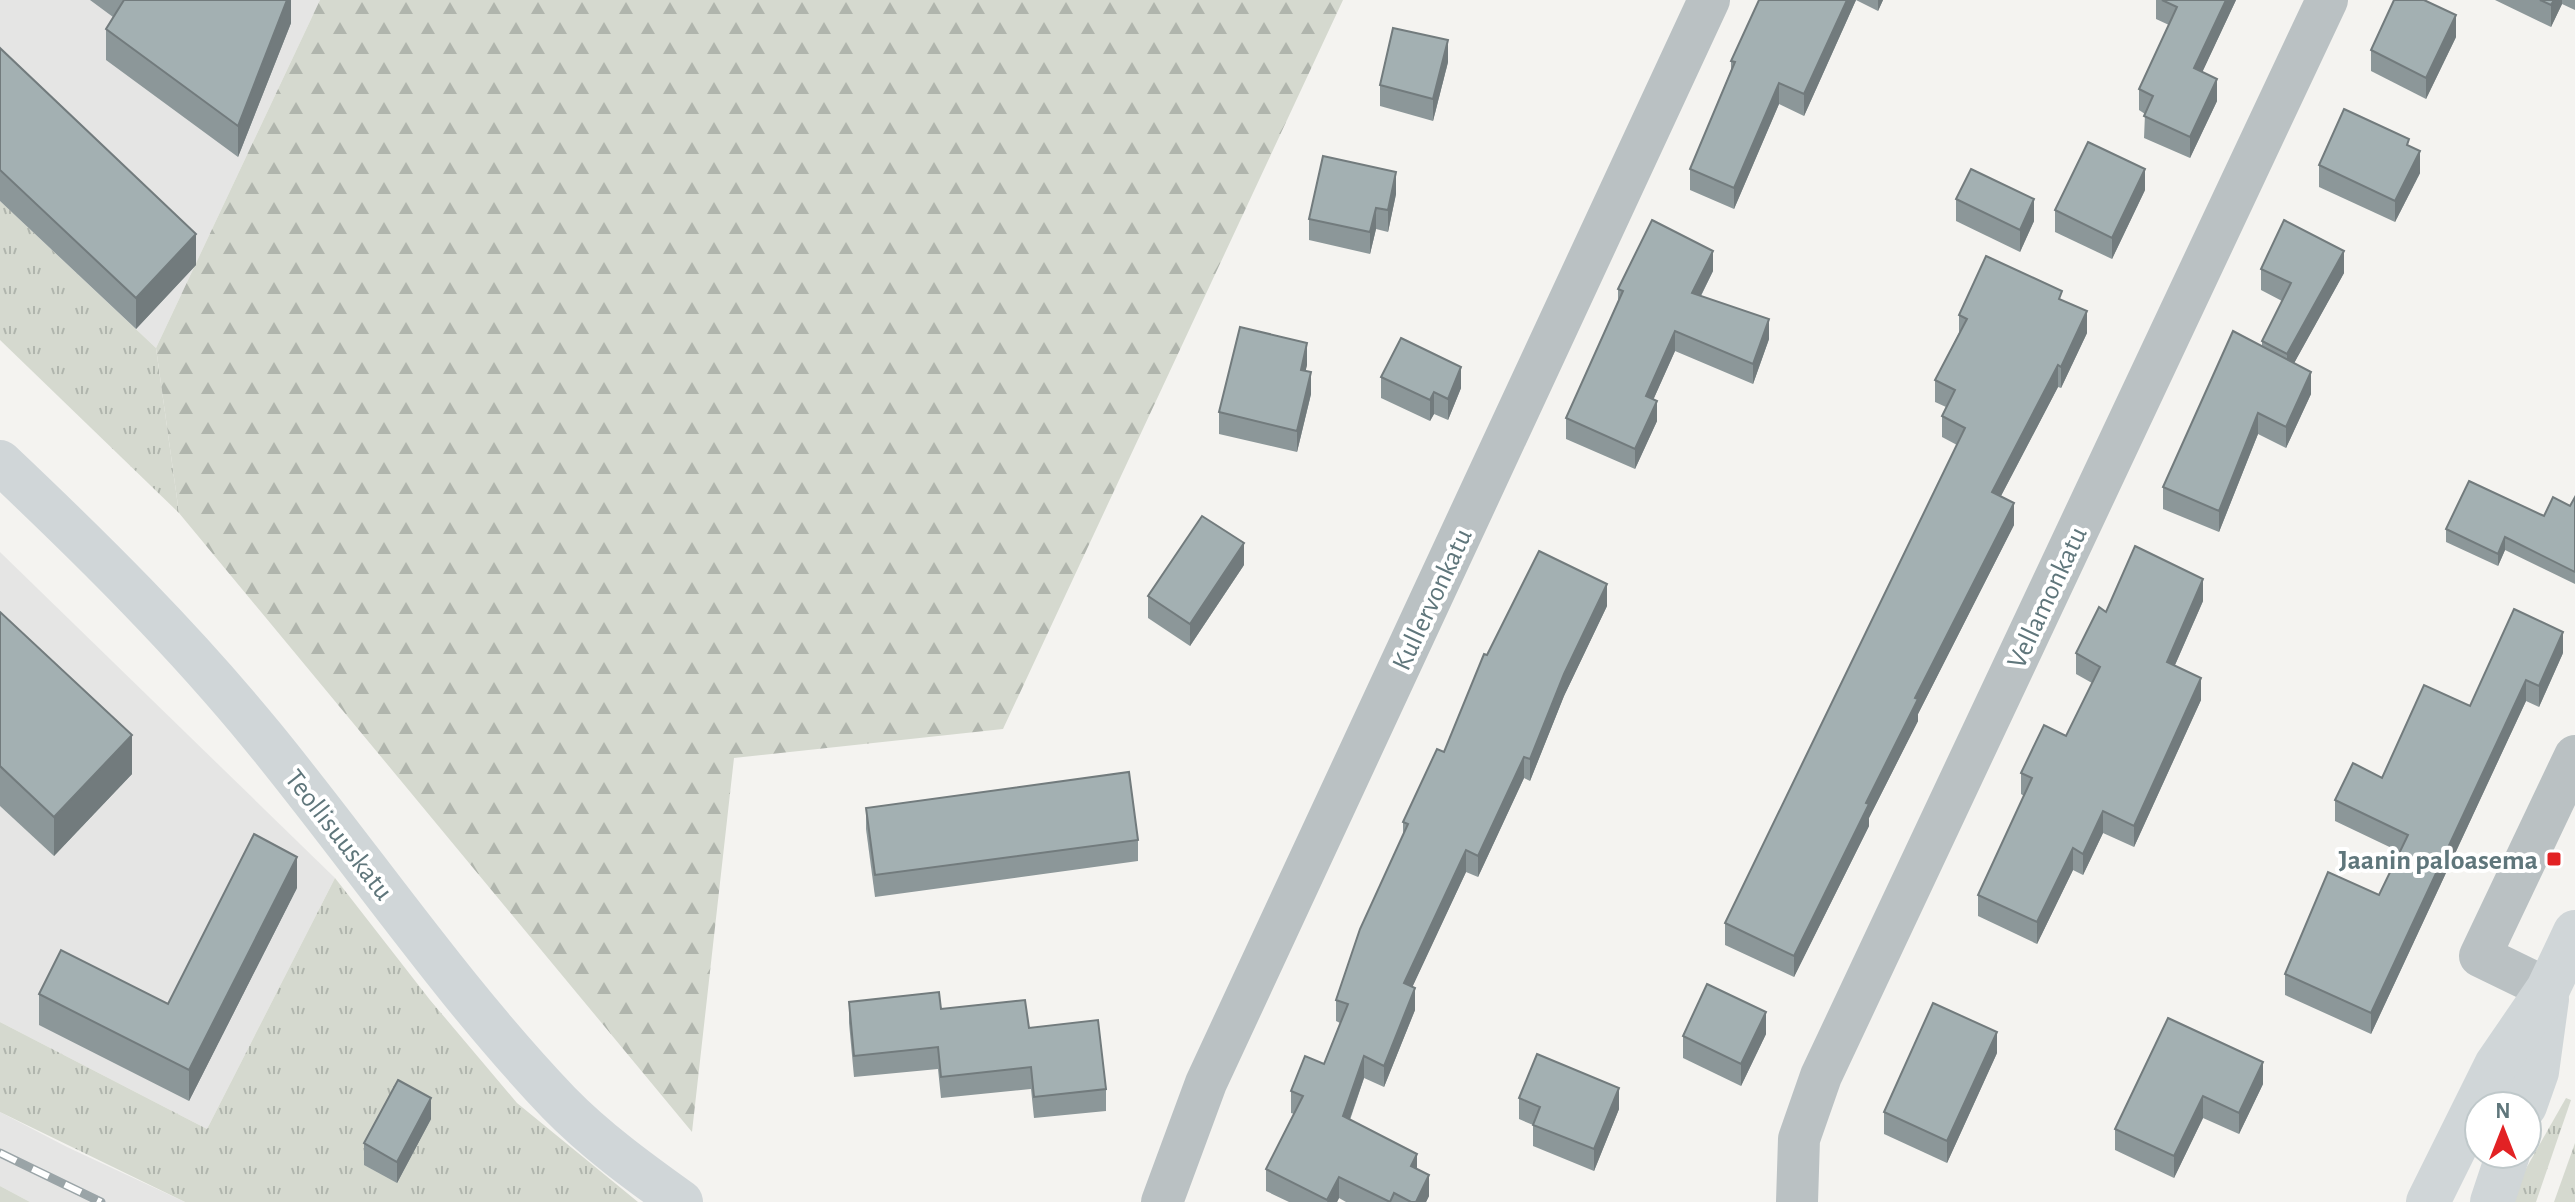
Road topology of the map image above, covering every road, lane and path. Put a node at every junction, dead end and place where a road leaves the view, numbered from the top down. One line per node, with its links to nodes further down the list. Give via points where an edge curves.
1 (1709, 0): 10 (street, Kullervonkatu, via 1206,1083)
2 (2327, 0): 11 (street, Vellamonkatu, via 1821,1076 1799,1139)
3 (0, 462): 9 (street, Teollisuuskatu, via 187,649 252,723 560,1104)
4 (2575, 756): 6 (street, via 2480,956)
5 (2575, 932): 6 (street)
6 (2548, 989): 7 (street); 12 (street, via 2496,1065)
7 (2531, 1090)
8 (2503, 1170): 13 (street)
9 (681, 1202)
10 (1162, 1202)
11 (1797, 1202)
12 (2428, 1202)
13 (2492, 1202)

